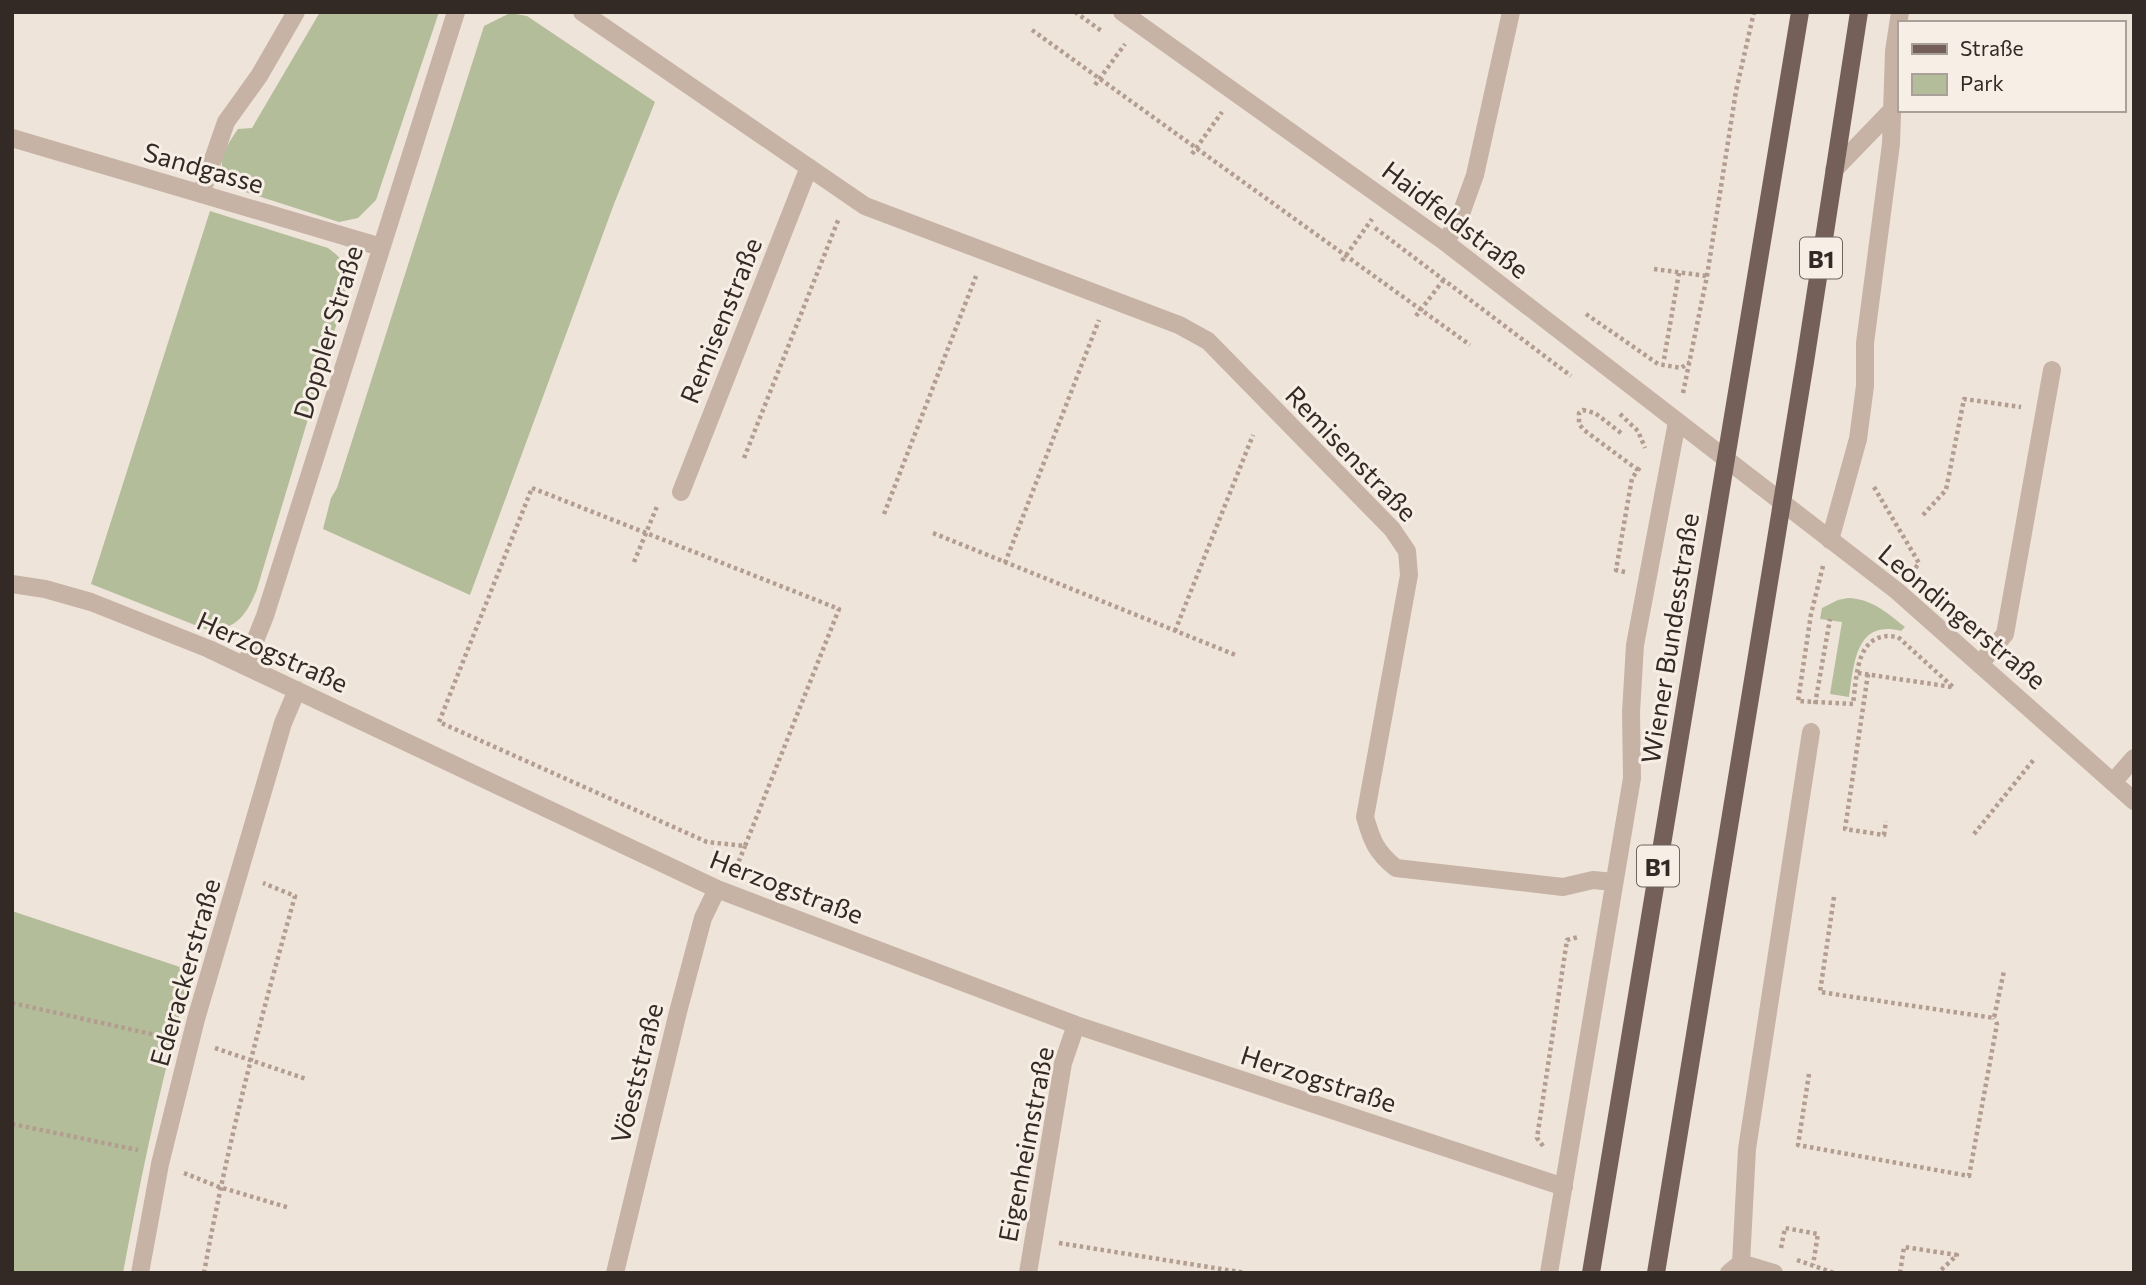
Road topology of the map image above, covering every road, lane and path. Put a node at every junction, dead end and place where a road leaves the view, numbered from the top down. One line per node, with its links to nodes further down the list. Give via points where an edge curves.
1 (296, 12): 25 (street, via 226,122)
2 (456, 12): 30 (street, Doppler Straße)
3 (582, 12): 23 (street, Remisenstraße)
4 (1075, 12): 12 (path)
5 (1122, 12): 29 (street, Haidfeldstraße)
6 (1511, 12): 29 (street, via 1475,174 1458,222)
7 (1754, 12): 35 (path, via 1736,92)
8 (1800, 12): 52 (main road, Wiener Bundesstraße / B1)
9 (1859, 12): 24 (main road, B1)
10 (1898, 25): 19 (street)
11 (1032, 30): 16 (path)
12 (1104, 33)
13 (1114, 40): 14 (path)
14 (1123, 47): 15 (path); 16 (path)
15 (1134, 54)
16 (1100, 79): 17 (path); 21 (path)
17 (1096, 85)
18 (1209, 107): 21 (path, via 1220,115)
19 (1892, 110): 24 (street); 62 (street, via 1858,439)
20 (12, 138): 25 (street, Sandgasse)
21 (1196, 148): 22 (path); 31 (path)
22 (1192, 154)
23 (809, 167): 56 (street, Remisenstraße); 86 (street, Remisenstraße, via 865,206 1208,341 1392,529 1407,551 1409,575 1366,817 1372,842 1383,857 1396,868 1563,887 1593,880)
24 (1834, 170): 57 (main road, B1)
25 (201, 194): 30 (street, Sandgasse)
26 (840, 214): 51 (path)
27 (1359, 216): 28 (path)
28 (1369, 223): 31 (path); 36 (path)
29 (1445, 242): 47 (street, Haidfeldstraße)
30 (381, 247): 71 (street, Doppler Straße, via 265,616)
31 (1344, 259): 37 (path)
32 (979, 269): 58 (path)
33 (1654, 269): 34 (path)
34 (1679, 273): 35 (path); 41 (path)
35 (1707, 276): 42 (path)
36 (1444, 279): 37 (path); 44 (path)
37 (1420, 310): 39 (path); 40 (path)
38 (1100, 316): 64 (path)
39 (1416, 316)
40 (1470, 345)
41 (1664, 359)
42 (1690, 362)
43 (2052, 370): 45 (street)
44 (1579, 382)
45 (2045, 411): 59 (path, via 1964,399 1946,490); 70 (street, via 2005,634)
46 (1618, 412): 50 (path, via 1638,431)
47 (1677, 422): 52 (street, Haidfeldstraße); 86 (street, Wiener Bundesstraße, via 1635,645 1632,778)
48 (1621, 433): 53 (path, via 1595,413 1579,413 1584,430 1638,470)
49 (1253, 435): 68 (path)
50 (1645, 453)
51 (744, 458)
52 (1725, 459): 54 (street, Haidfeldstraße); 113 (main road, Wiener Bundesstraße / B1)
53 (1645, 461)
54 (1751, 479): 57 (street, Leondingerstraße)
55 (1874, 487): 65 (path, via 1919,563)
56 (681, 492): 60 (path, via 666,485)
57 (1782, 503): 62 (street, Leondingerstraße); 114 (main road, B1)
58 (884, 514)
59 (1923, 515)
60 (646, 533): 63 (path); 83 (path, via 839,609); 83 (path, via 532,488 439,722 707,842)
61 (933, 533): 64 (path)
62 (1830, 540): 70 (street, Leondingerstraße); 75 (path, via 1811,614 1798,701)
63 (634, 562)
64 (1005, 563): 68 (path)
65 (1914, 570)
66 (12, 584): 71 (street, Herzogstraße, via 91,602)
67 (1830, 619): 75 (path)
68 (1175, 631): 69 (path)
69 (1238, 656)
70 (1980, 664): 79 (street, Leondingerstraße)
71 (245, 666): 74 (street, Herzogstraße)
72 (1858, 673): 73 (path); 73 (path, via 1867,646 1885,635 1898,637 1953,687); 75 (path, via 1853,704)
73 (1868, 674): 81 (path, via 1845,829 1884,835)
74 (297, 690): 87 (street, Herzogstraße); 93 (street, Ederackerstraße, via 283,723)
75 (1815, 702)
76 (1811, 732): 106 (street, via 1746,1149)
77 (2035, 758): 82 (path)
78 (2134, 758): 79 (street)
79 (2113, 782): 80 (street, Leondingerstraße)
80 (2134, 802)
81 (1886, 821)
82 (1974, 834)
83 (745, 846): 84 (path)
84 (734, 873)
85 (258, 881): 94 (path, via 295,896)
86 (1614, 882): 100 (street, Wiener Bundesstraße)
87 (718, 890): 92 (street, Herzogstraße); 109 (street, Vöeststraße, via 703,918)
88 (1834, 897): 91 (path, via 1820,992)
89 (2004, 971): 91 (path)
90 (12, 1003): 93 (path)
91 (1994, 1018): 95 (path, via 1997,1024 1969,1175 1798,1145)
92 (1076, 1025): 100 (street, Herzogstraße); 102 (street, Eigenheimstraße, via 1063,1063)
93 (190, 1041): 94 (path); 98 (street, Ederackerstraße)
94 (249, 1059): 96 (path); 99 (path)
95 (1810, 1074)
96 (306, 1079)
97 (12, 1124): 98 (path)
98 (162, 1159): 99 (path); 107 (street, Ederackerstraße)
99 (219, 1187): 101 (path); 108 (path)
100 (1564, 1187): 112 (street, Wiener Bundesstraße)
101 (290, 1208)
102 (1033, 1239): 110 (street, Eigenheimstraße); 111 (path)
103 (1780, 1254): 105 (path, via 1785,1228 1818,1234)
104 (1791, 1258): 105 (path)
105 (1813, 1265): 116 (path)
106 (1735, 1268): 115 (street)
107 (140, 1273)
108 (204, 1273)
109 (615, 1273)
110 (1028, 1273)
111 (1246, 1273)
112 (1549, 1273)
113 (1591, 1273)
114 (1656, 1273)
115 (1774, 1273)
116 (1834, 1273)
117 (1900, 1273): 118 (path, via 1904,1247 1957,1255)
118 (1938, 1273)

